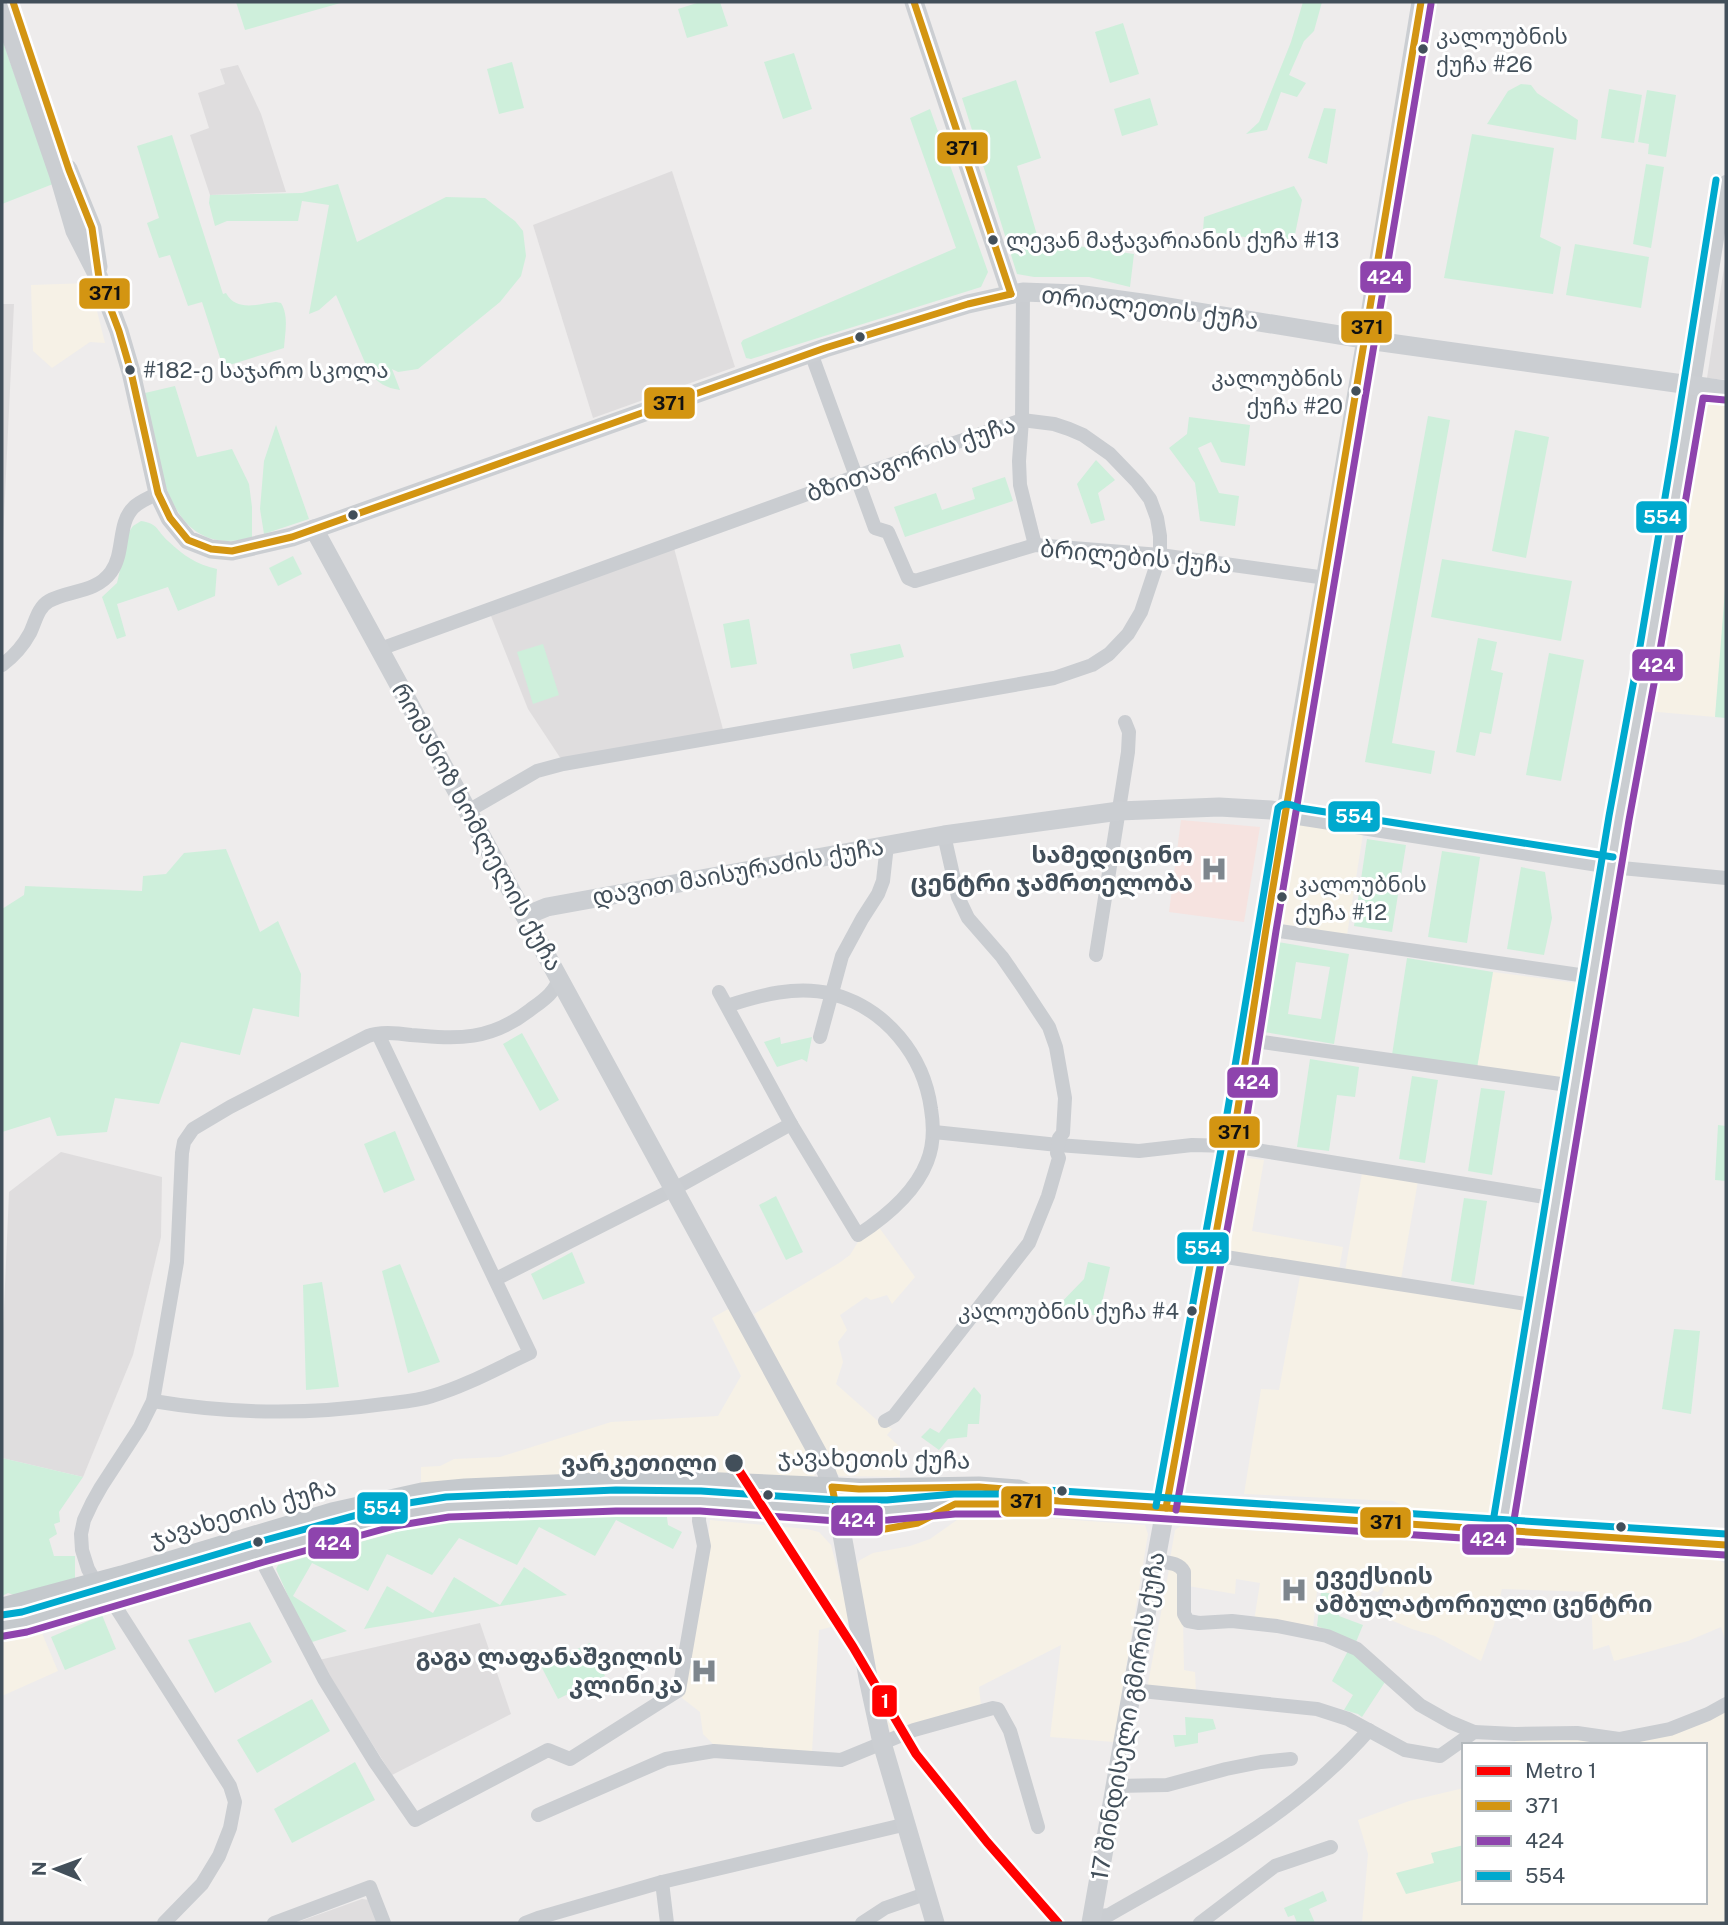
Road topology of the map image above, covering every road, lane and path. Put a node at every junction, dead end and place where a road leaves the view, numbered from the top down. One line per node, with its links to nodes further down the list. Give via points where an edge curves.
1 (13, 2): 6 (street, via 92,228)
2 (914, 2): 7 (street)
3 (1421, 2): 8 (street, 17 შინდისელი გმირის ქუჩა)
4 (2, 10): 6 (street, via 75,231)
5 (1726, 182): 10 (street)
6 (99, 278): 14 (street, via 131,372)
7 (1017, 293): 8 (street, თრიალეთის ქუჩა, via 1077,294); 9 (street, თრიალეთის ქუჩა); 12 (street)
8 (1366, 339): 10 (street, თრიალეთის ქუჩა); 18 (street, 17 შინდისელი გმირის ქუჩა)
9 (811, 353): 13 (street, ბრილების ქუჩა); 15 (street, თრიალეთის ქუჩა)
10 (1694, 386): 11 (street, თრიალეთის ქუჩა); 27 (street)
11 (1726, 390)
12 (1022, 420): 13 (street, ბზითაგორის ქუჩა); 16 (street, via 1020,485); 17 (street, ბზითაგორის ქუჩა, via 1054,424 1083,435 1128,471 1150,499)
13 (857, 476): 16 (street, ბრილების ქუჩა, via 875,528 888,532 908,578 915,581); 19 (street, ბზითაგორის ქუჩა)
14 (158, 493): 15 (street, via 170,519 188,540 211,549 232,551); 20 (street, via 134,507 112,572 98,585 47,602 29,635)
15 (314, 529): 19 (street, რომანოზ ხომლელის ქუჩა)
16 (1035, 545): 17 (street, ბრილების ქუჩა)
17 (1160, 555): 18 (street, ბრილების ქუჩა); 22 (street, ბზითაგორის ქუჩა, via 1128,634 1093,665 1054,678 563,764 537,771)
18 (1326, 578): 24 (street, 17 შინდისელი გმირის ქუჩა)
19 (380, 649): 22 (street, რომანოზ ხომლელის ქუჩა)
20 (2, 665)
21 (1125, 722): 23 (street, via 1129,743)
22 (468, 811): 29 (street, რომანოზ ხომლელის ქუჩა)
23 (1119, 811): 24 (street, დავით მაისურაძის ქუჩა, via 1219,807); 25 (street, დავით მაისურაძის ქუჩა); 31 (street)
24 (1286, 814): 27 (street); 30 (street, 17 შინდისელი გმირის ქუჩა)
25 (944, 835): 26 (street, დავით მაისურაძის ქუჩა); 43 (street, via 958,897 968,918 1002,957 1049,1027 1065,1098)
26 (887, 845): 29 (street, დავით მაისურაძის ქუჩა, via 547,907); 35 (street, via 881,888 842,956)
27 (1611, 867): 28 (street); 32 (street)
28 (1726, 878)
29 (525, 916): 33 (street, რომანოზ ხომლელის ქუჩა)
30 (1266, 929): 32 (street); 39 (street, 17 შინდისელი გმირის ქუჩა)
31 (1096, 955)
32 (1593, 977): 40 (street)
33 (559, 978): 37 (street, via 549,996 521,1017 484,1035); 45 (street, რომანოზ ხომლელის ქუჩა)
34 (719, 992): 36 (street)
35 (831, 994): 36 (street, via 771,993); 38 (street); 42 (street, via 862,1006 902,1040 928,1090)
36 (727, 1006): 41 (street)
37 (378, 1034): 48 (street); 50 (street, via 230,1107 189,1133 182,1153 177,1262)
38 (820, 1037)
39 (1248, 1040): 40 (street); 44 (street, 17 შინდისელი გმირის ქუჩა)
40 (1575, 1086): 46 (street)
41 (792, 1124): 42 (street, via 858,1236 900,1202 913,1185 927,1163); 45 (street)
42 (934, 1132): 43 (street)
43 (1058, 1145): 43 (street, via 1024,1242 886,1421 1029,1243 1048,1196); 44 (street, via 1139,1151)
44 (1232, 1146): 46 (street); 47 (street, 17 შინდისელი გმირის ქუჩა)
45 (674, 1189): 48 (street); 51 (street, რომანოზ ხომლელის ქუჩა)
46 (1557, 1199): 49 (street)
47 (1213, 1255): 49 (street); 54 (street, 17 შინდისელი გმირის ქუჩა)
48 (496, 1279): 50 (street, via 530,1353 430,1397 322,1410 250,1412)
49 (1539, 1306): 56 (street)
50 (153, 1401): 60 (street, via 84,1520 82,1550)
51 (832, 1487): 52 (main road, ჯავახეთის ქუჩა, via 979,1487 1018,1490); 55 (street, რომანოზ ხომლელის ქუჩა); 60 (main road, ჯავახეთის ქუჩა, via 622,1482 422,1493 332,1513)
52 (1045, 1500): 54 (main road, ჯავახეთის ქუჩა); 55 (main road, ჯავახეთის ქუჩა)
53 (700, 1501): 55 (main road, ჯავახეთის ქუჩა); 58 (main road, ჯავახეთის ქუჩა, via 434,1508); 58 (street, via 704,1546 679,1690 570,1759 548,1749 415,1820 324,1679)
54 (1166, 1508): 56 (main road, ჯავახეთის ქუჩა); 59 (street, 17 შინდისელი გმირის ქუჩა)
55 (837, 1511): 67 (street, რომანოზ ხომლელის ქუჩა)
56 (1502, 1530): 57 (main road, ჯავახეთის ქუჩა)
57 (1726, 1545)
58 (261, 1552): 60 (main road, ჯავახეთის ქუჩა)
59 (1157, 1561): 63 (street, 17 შინდისელი გმირის ქუჩა); 66 (street, via 1179,1565 1184,1572 1188,1622 1232,1621 1328,1636 1357,1649 1420,1704)
60 (102, 1590): 61 (main road, ჯავახეთის ქუჩა); 62 (main road, ჯავახეთის ქუჩა, via 24,1622); 77 (street, via 230,1786 235,1802 230,1828 213,1866)
61 (2, 1608)
62 (2, 1626)
63 (1132, 1690): 65 (street, via 1317,1709); 69 (street, 17 შინდისელი გმირის ქუჩა)
64 (1726, 1704): 66 (street, via 1670,1729 1619,1740 1577,1733)
65 (1368, 1730): 66 (street, via 1405,1750 1440,1756); 76 (street, via 1310,1787 1239,1839 1109,1915)
66 (1474, 1732)
67 (882, 1743): 70 (street, via 841,1760 714,1751 666,1759); 71 (street, რომანოზ ხომლელის ქუჩა); 72 (street, via 914,1730 999,1709 1010,1731)
68 (1291, 1759): 69 (street, via 1226,1769 1167,1785)
69 (1115, 1786): 76 (street, 17 შინდისელი გმირის ქუჩა)
70 (538, 1815)
71 (907, 1825): 74 (street); 75 (street, რომანოზ ხომლელის ქუჩა)
72 (1038, 1827)
73 (1331, 1847): 84 (street, via 1275,1866)
74 (662, 1882): 80 (street); 81 (street)
75 (928, 1893): 82 (street, via 886,1908); 83 (street, რომანოზ ხომლელის ქუჩა)
76 (1091, 1920)
77 (164, 1923)
78 (274, 1923): 79 (street, via 370,1887)
79 (384, 1923)
80 (525, 1923)
81 (667, 1923)
82 (862, 1923)
83 (935, 1923)
84 (1200, 1923)

